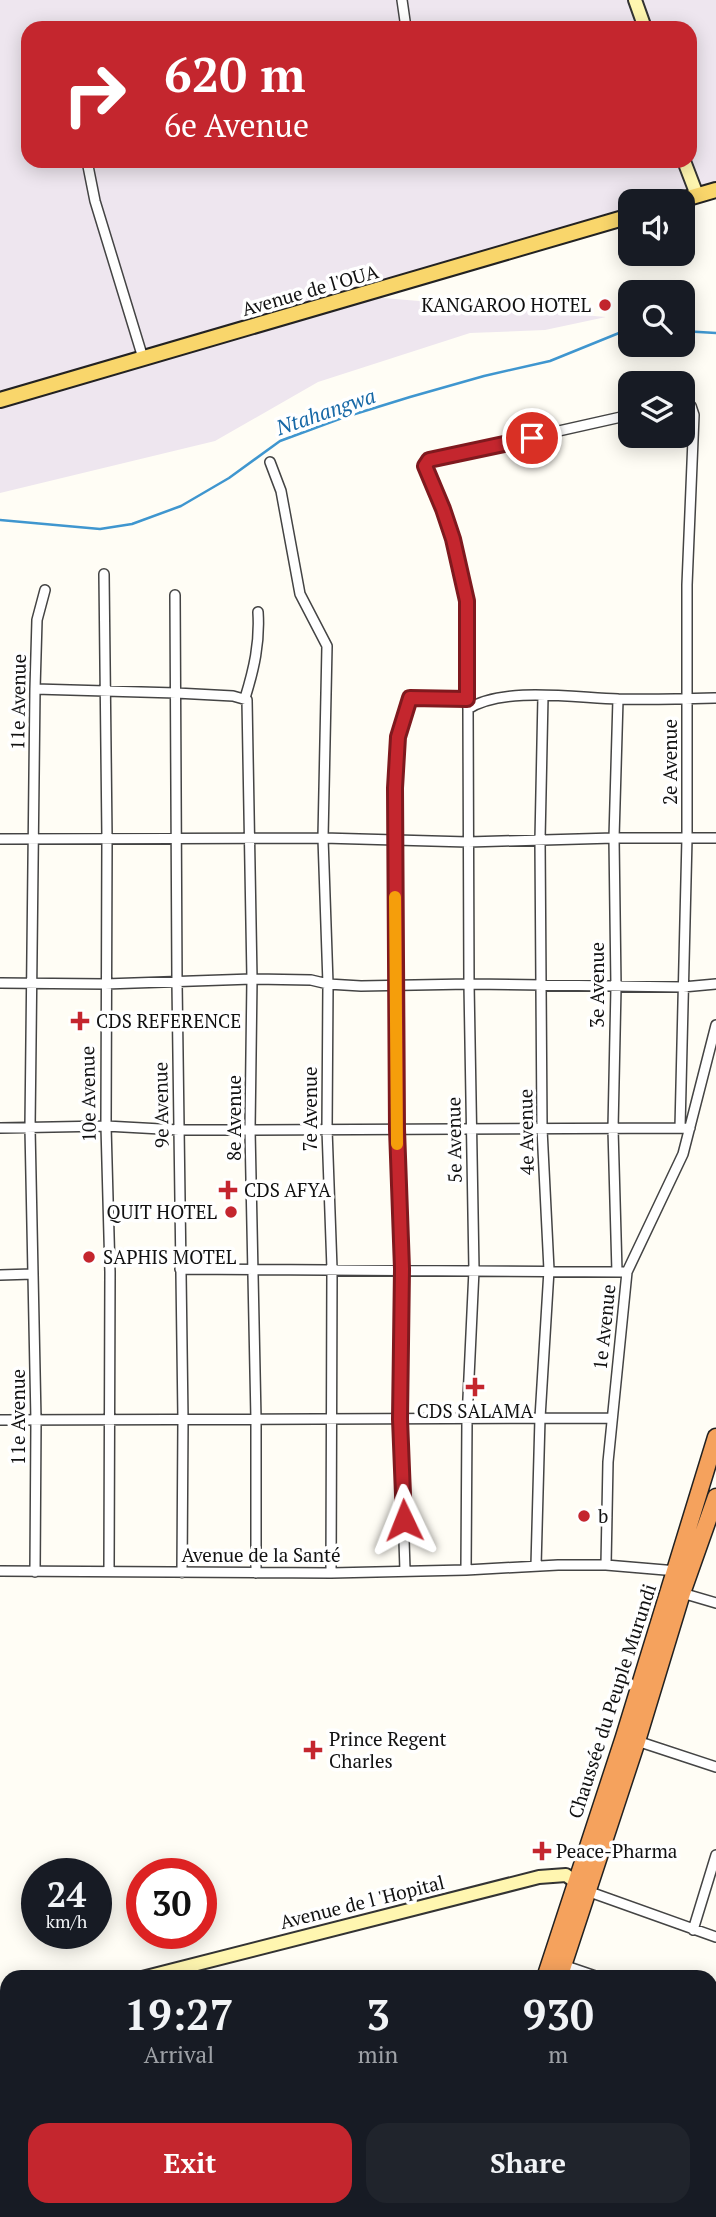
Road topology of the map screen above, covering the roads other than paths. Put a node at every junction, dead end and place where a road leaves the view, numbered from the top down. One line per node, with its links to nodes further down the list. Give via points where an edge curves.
1 (402, 0): 3 (street)
2 (635, 0): 4 (street)
3 (406, 21)
4 (642, 21)
5 (88, 168): 10 (street)
6 (687, 168): 8 (street)
7 (716, 190): 8 (main road)
8 (697, 195)
9 (618, 219): 10 (main road, Avenue de l'OUA)
10 (143, 358): 11 (main road, Avenue de l'OUA)
11 (0, 400)
12 (618, 418): 27 (street, via 429,460 425,466 453,539 467,601)
13 (693, 448): 25 (street, 2e Avenue)
14 (270, 462): 30 (street, 7e Avenue, via 286,512 300,594 327,646)
15 (104, 574): 20 (street, 10e Avenue)
16 (45, 590): 19 (street, 11e Avenue, via 37,620)
17 (175, 594): 21 (street, 9e Avenue)
18 (258, 612): 26 (street, 8e Avenue, via 257,654)
19 (35, 690): 20 (street); 35 (street, 11e Avenue)
20 (105, 690): 21 (street); 28 (street, 10e Avenue)
21 (176, 693): 26 (street); 36 (street, 9e Avenue)
22 (544, 696): 24 (street); 27 (street); 38 (street, 4e Avenue)
23 (716, 698): 25 (street)
24 (618, 699): 25 (street); 31 (street, 3e Avenue)
25 (687, 699): 32 (street, 2e Avenue)
26 (246, 701): 29 (street, 8e Avenue)
27 (467, 704): 37 (street, via 412,697 408,701 398,737); 39 (street, 5e Avenue)
28 (107, 838): 35 (street); 36 (street); 44 (street, 10e Avenue)
29 (250, 838): 30 (street); 36 (street); 40 (street, 8e Avenue)
30 (323, 838): 37 (street); 45 (street, 7e Avenue)
31 (614, 838): 32 (street); 38 (street); 50 (street, 3e Avenue)
32 (687, 838): 33 (street); 51 (street, 2e Avenue)
33 (716, 838)
34 (0, 839): 35 (street)
35 (34, 839): 43 (street, 11e Avenue)
36 (177, 839): 41 (street, 9e Avenue)
37 (395, 839): 39 (street); 48 (street)
38 (540, 840): 39 (street); 49 (street, 4e Avenue)
39 (468, 842): 46 (street, 5e Avenue)
40 (252, 979): 41 (street); 45 (street); 62 (street, 8e Avenue)
41 (177, 982): 44 (street); 61 (street, 9e Avenue)
42 (0, 983): 43 (street)
43 (32, 983): 44 (street); 55 (street, 11e Avenue)
44 (105, 984): 53 (street, 10e Avenue)
45 (328, 984): 48 (street); 57 (street, 7e Avenue)
46 (469, 984): 48 (street); 49 (street); 63 (street, 5e Avenue)
47 (716, 984): 51 (street)
48 (396, 986): 58 (street)
49 (542, 986): 50 (street); 59 (street, 4e Avenue)
50 (616, 986): 51 (street); 60 (street, 3e Avenue)
51 (682, 987): 56 (street, 2e Avenue)
52 (716, 1025): 56 (street, 1e Avenue)
53 (106, 1126): 55 (street); 61 (street); 81 (street, 10e Avenue)
54 (0, 1128): 55 (street)
55 (30, 1128): 71 (street, 11e Avenue)
56 (685, 1128): 60 (street); 70 (street, 1e Avenue, via 683,1154)
57 (327, 1129): 58 (street); 62 (street); 66 (street, 7e Avenue)
58 (397, 1129): 63 (street); 67 (street)
59 (542, 1129): 60 (street); 63 (street); 69 (street, 4e Avenue)
60 (613, 1129): 70 (street, 3e Avenue)
61 (178, 1130): 62 (street); 64 (street, 9e Avenue)
62 (250, 1130): 65 (street, 8e Avenue)
63 (471, 1130): 68 (street, 5e Avenue)
64 (180, 1269): 65 (street); 76 (street, 9e Avenue)
65 (254, 1269): 66 (street); 77 (street, 8e Avenue)
66 (332, 1269): 67 (street); 73 (street, 7e Avenue)
67 (402, 1269): 68 (street); 78 (street)
68 (474, 1270): 69 (street); 82 (street, 5e Avenue)
69 (549, 1270): 70 (street); 74 (street, 4e Avenue)
70 (622, 1272): 75 (street, 1e Avenue)
71 (33, 1274): 72 (street); 80 (street, 11e Avenue)
72 (0, 1275)
73 (331, 1418): 77 (street); 78 (street); 96 (street, 7e Avenue)
74 (540, 1418): 75 (street); 82 (street); 87 (street, 4e Avenue)
75 (612, 1418): 86 (street, 1e Avenue)
76 (183, 1419): 77 (street); 81 (street); 94 (street, 9e Avenue)
77 (256, 1419): 95 (street, 8e Avenue)
78 (400, 1419): 82 (street); 88 (street)
79 (0, 1420): 80 (street)
80 (36, 1420): 81 (street); 92 (street, 11e Avenue)
81 (109, 1420): 90 (street, 10e Avenue)
82 (467, 1420): 89 (street, 5e Avenue)
83 (716, 1437): 93 (highway, Chaussée du Peuple Murundi)
84 (716, 1497): 85 (highway, Chaussée du Peuple Murundi)
85 (713, 1518): 93 (highway, Chaussée du Peuple Murundi)
86 (606, 1565): 87 (street, Avenue de la Santé); 93 (street, Avenue de la Santé)
87 (536, 1566): 89 (street, Avenue de la Santé)
88 (405, 1570): 89 (street, Avenue de la Santé); 96 (street, Avenue de la Santé)
89 (466, 1570)
90 (109, 1571): 92 (street, Avenue de la Santé); 94 (street, Avenue de la Santé)
91 (0, 1572): 92 (street, Avenue de la Santé)
92 (35, 1572)
93 (682, 1572): 97 (highway, Chaussée du Peuple Murundi); 102 (highway, Chaussée du Peuple Murundi)
94 (182, 1573): 95 (street, Avenue de la Santé)
95 (256, 1573): 96 (street, Avenue de la Santé)
96 (331, 1573)
97 (682, 1593): 98 (street); 99 (highway, Chaussée du Peuple Murundi)
98 (716, 1603)
99 (637, 1741): 100 (street); 102 (highway, Chaussée du Peuple Murundi)
100 (716, 1767)
101 (716, 1855): 103 (street)
102 (582, 1887): 103 (street); 105 (street, Avenue de l 'Hopital, via 566,1875 553,1874); 106 (highway, Chaussée du Peuple Murundi); 107 (highway, Chaussée du Peuple Murundi)
103 (693, 1930): 104 (street)
104 (716, 1937)
105 (173, 1970)
106 (548, 1970)
107 (561, 1970)

